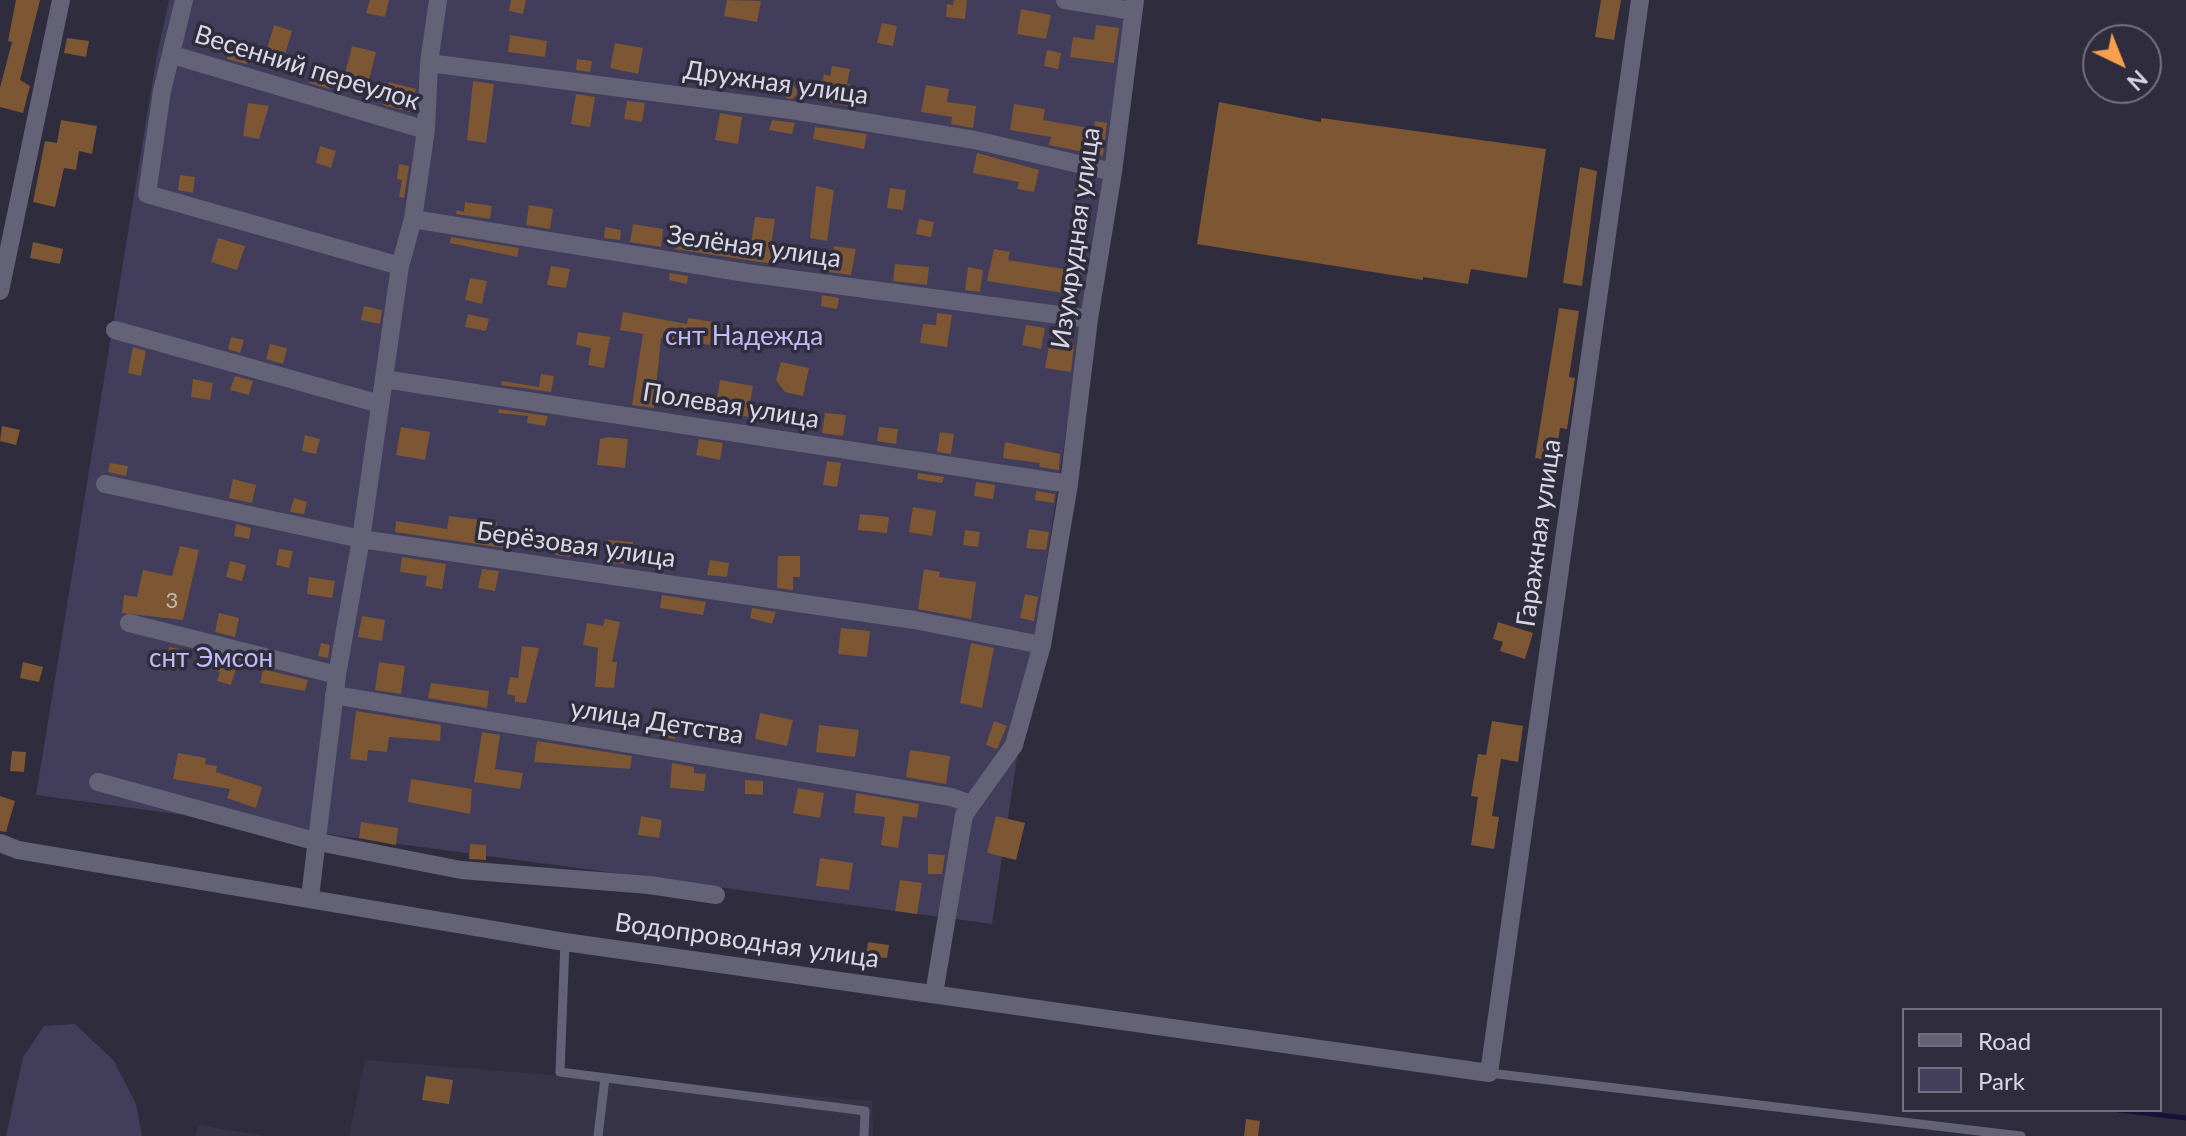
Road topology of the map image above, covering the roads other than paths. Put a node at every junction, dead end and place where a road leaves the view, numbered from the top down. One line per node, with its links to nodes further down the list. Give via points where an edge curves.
1 (61, 0): 13 (street)
2 (184, 0): 7 (street)
3 (438, 0): 8 (street)
4 (1065, 0): 6 (street)
5 (1640, 0): 33 (street, Гаражная улица)
6 (1134, 6): 10 (street, Изумрудная улица)
7 (173, 55): 9 (street, Весенний переулок); 12 (street, via 162,91 147,194)
8 (429, 63): 9 (street); 10 (street, Дружная улица, via 867,122)
9 (426, 130): 11 (street)
10 (1113, 172): 14 (street, Изумрудная улица)
11 (413, 219): 12 (street); 14 (street, Зелёная улица, via 746,273)
12 (400, 266): 16 (street)
13 (0, 291)
14 (1089, 319): 19 (street, Изумрудная улица)
15 (115, 330): 17 (street)
16 (384, 379): 17 (street); 19 (street, Полевая улица)
17 (380, 404): 20 (street)
18 (105, 484): 20 (street, Берёзовая улица)
19 (1069, 484): 22 (street, Изумрудная улица)
20 (361, 539): 22 (street, Берёзовая улица, via 914,620); 23 (street)
21 (129, 623): 23 (street)
22 (1042, 645): 26 (street, Изумрудная улица, via 1014,745)
23 (337, 675): 24 (street)
24 (334, 695): 26 (street, улица Детства); 27 (street)
25 (98, 782): 27 (street)
26 (971, 804): 32 (street, Изумрудная улица, via 964,815)
27 (318, 842): 29 (street, via 461,870); 30 (street)
28 (0, 843): 30 (street, Водопроводная улица)
29 (716, 895)
30 (310, 897): 31 (street, Водопроводная улица)
31 (565, 942): 32 (street, Водопроводная улица); 34 (lane, via 560,1072)
32 (934, 994): 33 (street, Водопроводная улица)
33 (1489, 1073): 35 (lane)
34 (605, 1078): 36 (lane); 37 (lane, via 865,1111)
35 (1938, 1126): 38 (lane); 39 (lane)
36 (598, 1136)
37 (864, 1136)
38 (1949, 1136)
39 (2021, 1136)

